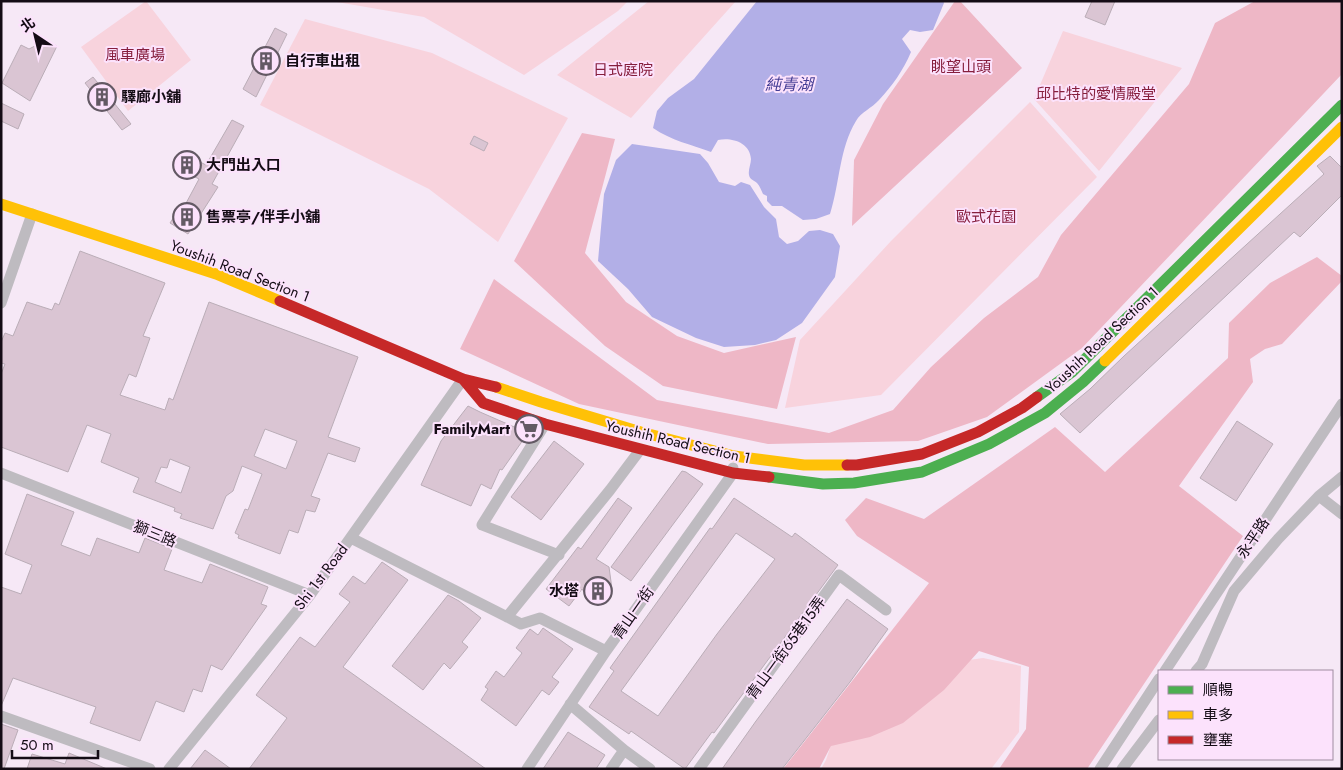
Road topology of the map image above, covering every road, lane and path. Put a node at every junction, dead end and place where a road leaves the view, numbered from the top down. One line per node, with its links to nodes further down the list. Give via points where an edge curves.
1 (1342, 105): 10 (street, Youshih Road Section 1, via 1072,372 1022,408 978,432 922,454 866,464 804,465)
2 (1342, 127): 12 (street, Youshih Road Section 1, via 1083,382 1045,413 989,444 922,472 854,483 823,484)
3 (1, 204): 4 (street, Youshih Road Section 1)
4 (32, 214): 5 (street); 6 (street, Youshih Road Section 1, via 216,274)
5 (1, 302)
6 (463, 379): 8 (street, Youshih Road Section 1, via 483,403); 10 (street, Youshih Road Section 1); 16 (street, Shi 1st Road)
7 (1342, 404): 18 (street, 永平路)
8 (545, 424): 9 (street, Youshih Road Section 1); 17 (street, via 482,525)
9 (640, 450): 12 (street, Youshih Road Section 1); 17 (street)
10 (734, 456): 12 (street)
11 (1, 472): 20 (street, 獅三路)
12 (733, 473): 23 (street, 青山一街)
13 (1342, 477): 14 (street, 永平路)
14 (1319, 496): 15 (street); 19 (street, 永平路)
15 (1342, 514)
16 (350, 538): 20 (street, Shi 1st Road); 22 (street)
17 (559, 555): 22 (street)
18 (1223, 584): 19 (street); 24 (street, 永平路)
19 (1234, 591): 25 (street, 永平路)
20 (310, 595): 32 (street, Shi 1st Road)
21 (886, 610): 36 (street, 青山一街65巷15弄, via 839,575)
22 (507, 617): 23 (street, via 521,624 540,618)
23 (606, 651): 27 (street, 青山一街)
24 (1166, 670)
25 (1197, 670)
26 (1158, 681): 37 (street)
27 (570, 704): 30 (street); 33 (street, 青山一街)
28 (1, 716): 31 (street)
29 (1158, 721): 38 (street)
30 (624, 750): 34 (street); 35 (street)
31 (150, 769)
32 (169, 769)
33 (527, 769)
34 (611, 769)
35 (650, 769)
36 (699, 769)
37 (1100, 769)
38 (1122, 769)

